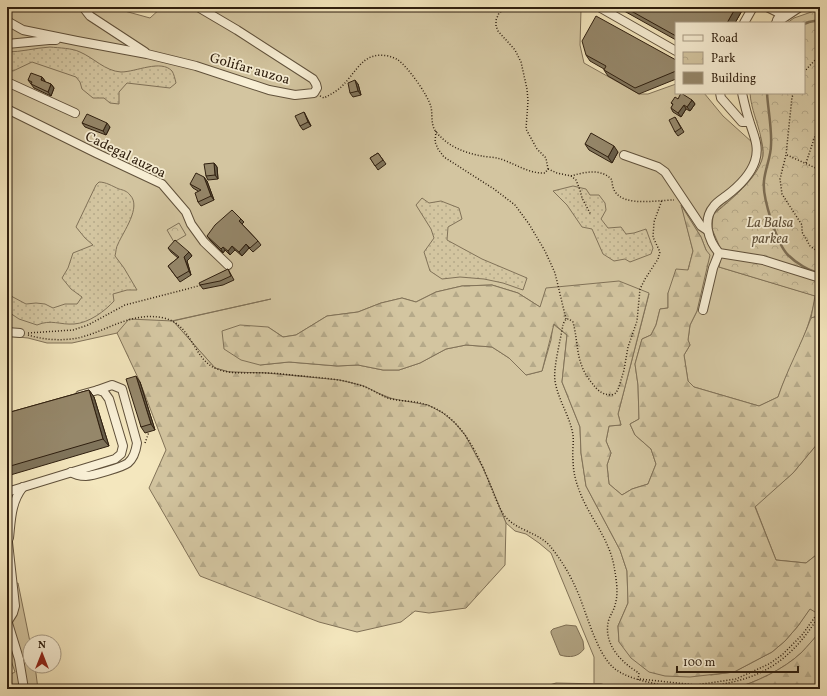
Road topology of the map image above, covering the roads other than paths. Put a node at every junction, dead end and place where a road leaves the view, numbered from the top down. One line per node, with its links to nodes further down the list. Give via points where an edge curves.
1 (83, 7): 15 (street, via 90,16)
2 (198, 7): 15 (street, Golifar auzoa, via 313,79 317,88 314,93 296,95 269,90 196,66)
3 (599, 7): 14 (street)
4 (752, 7): 9 (street)
5 (767, 7): 7 (street)
6 (800, 7): 11 (street)
7 (783, 10): 10 (street)
8 (7, 21): 12 (street, via 23,30)
9 (744, 22)
10 (777, 22)
11 (778, 22)
12 (77, 42): 13 (street, via 49,40); 15 (street, Golifar auzoa)
13 (7, 44)
14 (675, 51)
15 (147, 54)
16 (7, 82): 20 (street, Cadegal auzoa)
17 (720, 94): 21 (street, via 742,122)
18 (742, 94): 21 (street)
19 (7, 109): 25 (street, Cadegal auzoa, via 162,184 186,212 204,242)
20 (75, 113)
21 (750, 122): 23 (street, via 756,141 755,162 747,177 714,205 708,215)
22 (624, 155): 23 (street, via 665,172 701,226)
23 (707, 230): 24 (street)
24 (719, 253): 26 (street, via 763,260); 27 (street)
25 (228, 265)
26 (820, 278)
27 (704, 310)
28 (7, 332): 29 (street)
29 (20, 333)
30 (98, 390): 31 (street); 32 (street, via 104,392 109,399 122,446 121,454 116,459); 32 (street, via 112,385 122,389 137,443 136,450 122,466 87,476 74,475)
31 (74, 397)
32 (71, 472): 33 (street)
33 (23, 487): 34 (street); 35 (street, via 14,501)
34 (7, 492)
35 (8, 537): 36 (street, via 15,606)
36 (7, 620): 37 (street, via 19,658)
37 (24, 689)

